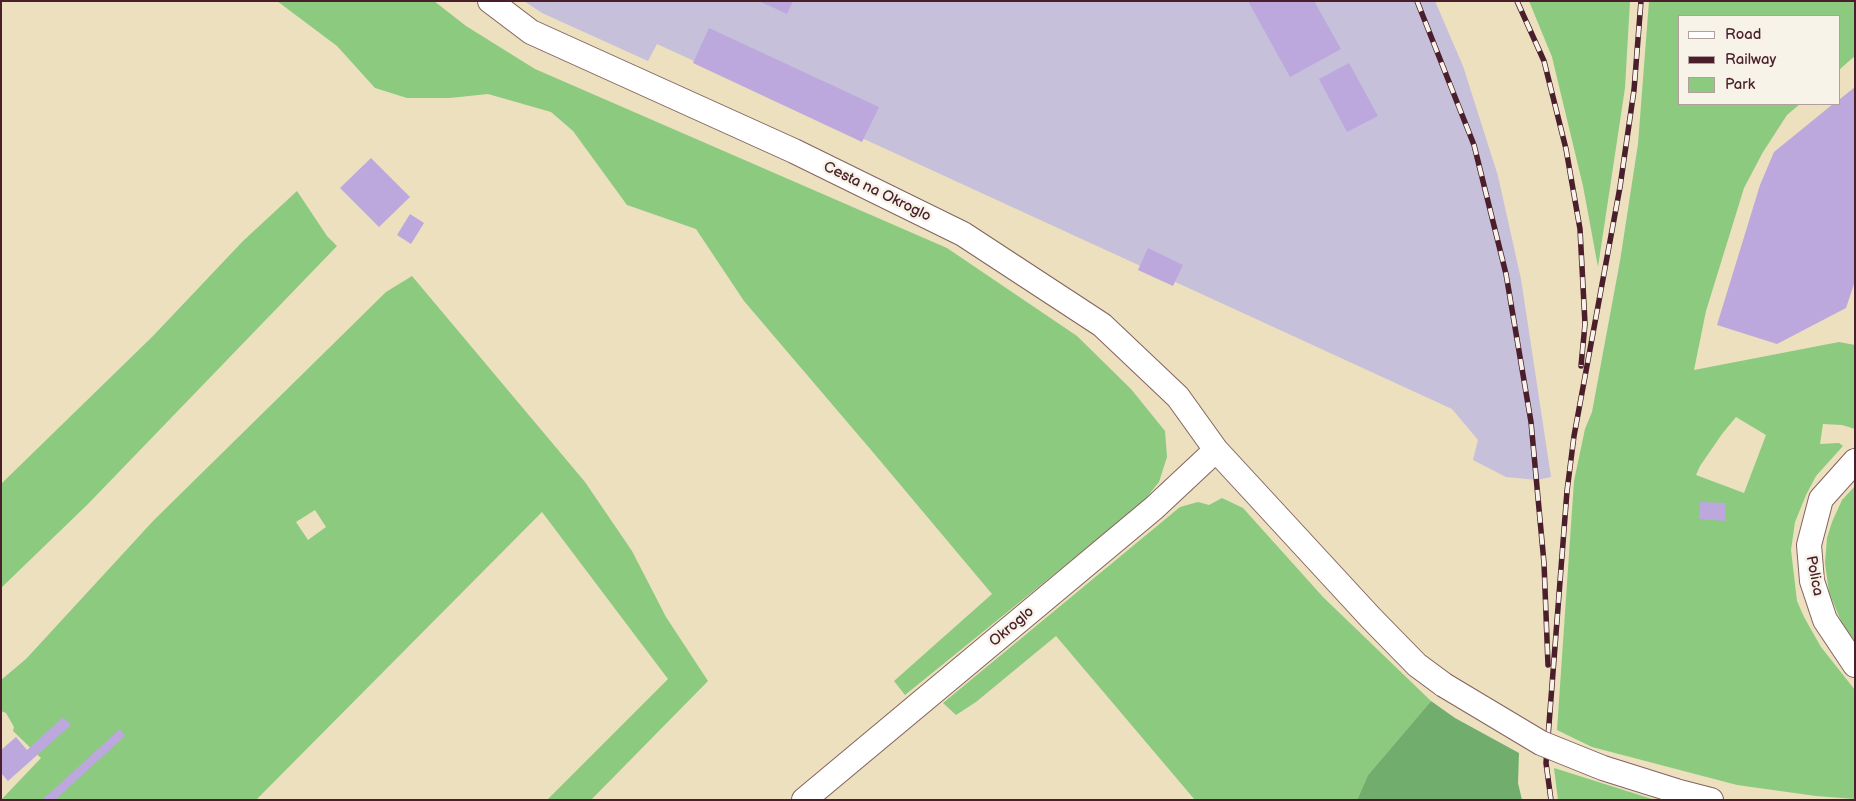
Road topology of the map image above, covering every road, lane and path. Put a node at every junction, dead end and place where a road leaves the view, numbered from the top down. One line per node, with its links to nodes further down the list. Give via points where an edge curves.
1 (490, 1): 2 (street, Cesta na Okroglo, via 531,32 794,152 963,234 1102,325 1178,397)
2 (1216, 450): 5 (street, Okroglo, via 1154,508); 6 (street, Cesta na Okroglo, bridge, via 1371,618 1417,665 1444,685 1541,743 1603,768)
3 (1855, 461): 4 (street, Polica, via 1821,499 1809,544 1812,581 1825,620)
4 (1855, 665)
5 (804, 800)
6 (1711, 800)

